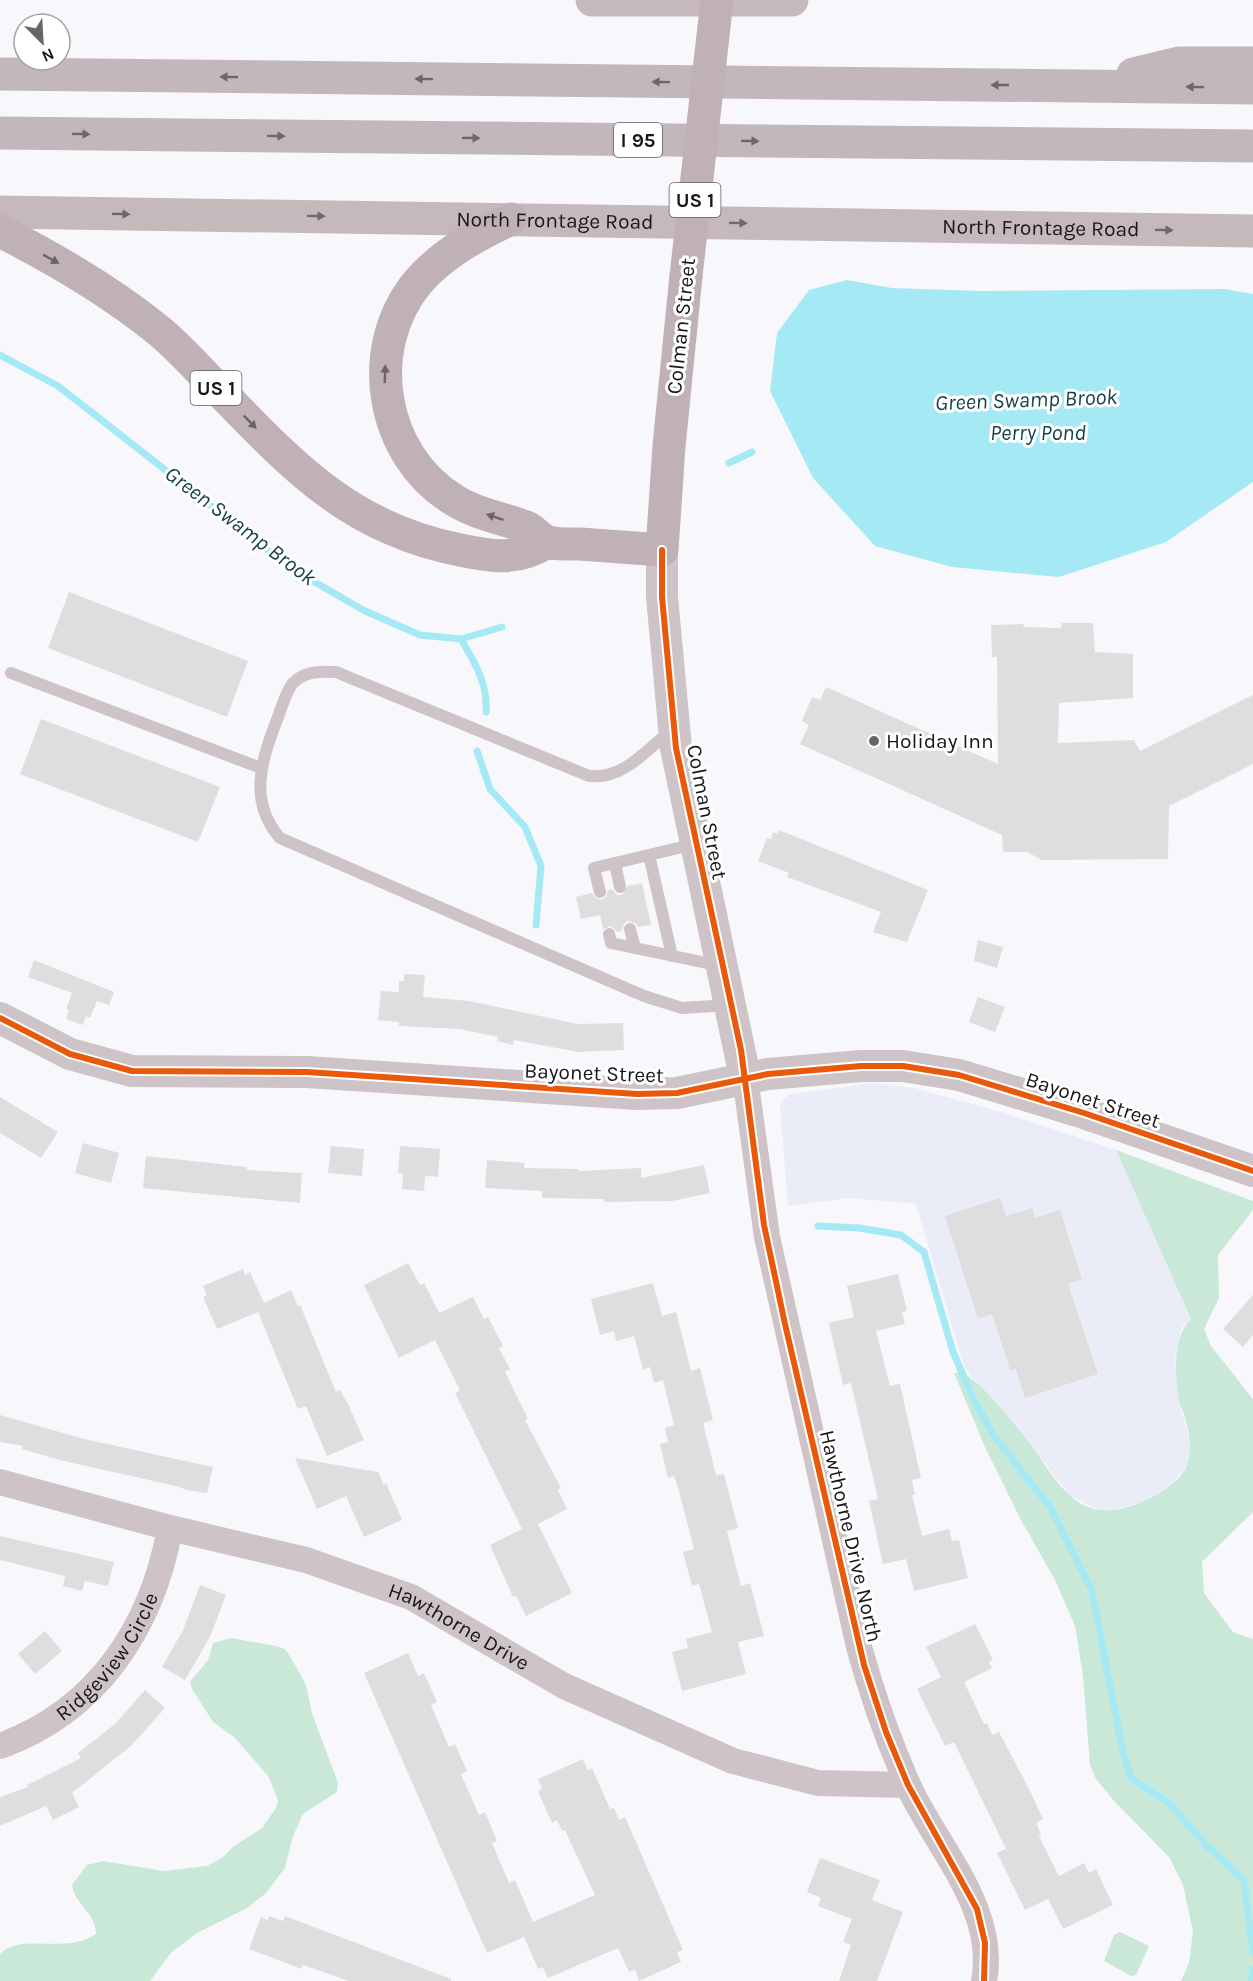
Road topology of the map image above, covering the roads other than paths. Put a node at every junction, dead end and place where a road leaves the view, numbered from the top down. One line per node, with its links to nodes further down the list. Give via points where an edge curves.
1 (592, 0): 3 (main road)
2 (717, 0): 15 (main road, Colman Street / US 1, bridge, via 669,446)
3 (792, 0)
4 (1253, 63): 6 (highway, via 1179,63)
5 (0, 74): 6 (highway, one-way to 5)
6 (1082, 86): 7 (highway, one-way to 6)
7 (1253, 88)
8 (0, 133): 9 (highway, I 95, one-way to 9)
9 (1253, 146)
10 (0, 212): 11 (main road, North Frontage Road, one-way to 11)
11 (511, 219): 13 (main road, North Frontage Road, one-way to 13); 14 (main road, one-way to 11, via 526,527 460,504 432,483 397,434 385,386 391,333 416,285 446,256)
12 (0, 231): 14 (main road, US 1, one-way to 14, via 83,278 150,324 309,480 375,523 430,544 503,557 523,555)
13 (1253, 231)
14 (547, 542): 15 (main road)
15 (662, 550): 17 (street, Colman Street, via 662,597)
16 (11, 673): 18 (lane)
17 (674, 728): 18 (lane, via 622,770 605,778 589,776 336,672 319,670 303,675 291,685); 19 (street, Colman Street)
18 (261, 768): 29 (lane, via 261,806 267,824 280,838 644,996 682,1008)
19 (695, 844): 20 (lane); 28 (street, Colman Street)
20 (649, 855): 21 (lane); 27 (lane)
21 (615, 863): 22 (lane); 23 (lane, via 594,868)
22 (620, 887)
23 (600, 892)
24 (630, 929): 26 (lane)
25 (609, 934): 26 (lane, via 611,943)
26 (634, 948): 27 (lane)
27 (672, 956): 28 (lane)
28 (722, 966): 29 (street, Colman Street)
29 (731, 1005): 31 (street, Colman Street)
30 (0, 1018): 31 (street, Bayonet Street, via 70,1054 132,1071 307,1072 637,1094 677,1093)
31 (745, 1077): 32 (street, Bayonet Street, via 861,1066 903,1066 959,1075); 36 (street, Hawthorne Drive North, via 767,1237 852,1617 874,1699)
32 (1253, 1171)
33 (0, 1482): 34 (street, Hawthorne Drive)
34 (170, 1528): 35 (street, Ridgeview Circle, via 164,1562 142,1617 111,1669 70,1710 21,1739); 36 (street, Hawthorne Drive, via 306,1560 411,1597 564,1686 733,1761 818,1783)
35 (0, 1746)
36 (908, 1785): 37 (street, Hawthorne Drive North, via 977,1909 985,1943)
37 (984, 1981)

